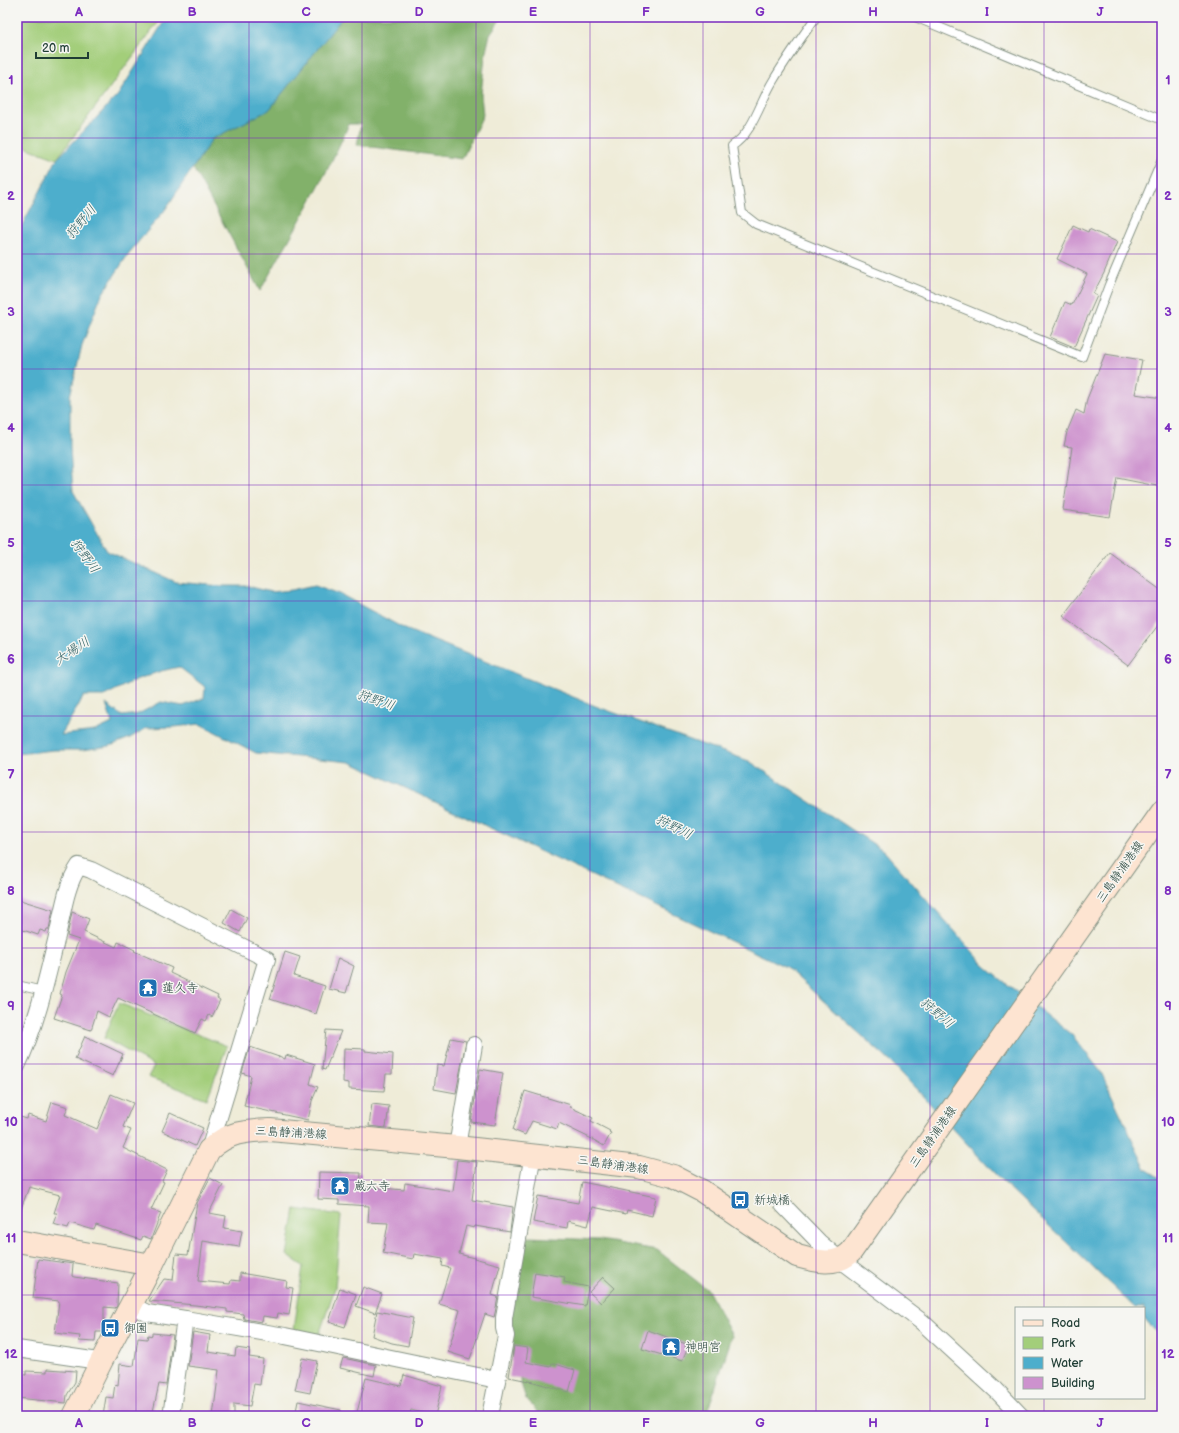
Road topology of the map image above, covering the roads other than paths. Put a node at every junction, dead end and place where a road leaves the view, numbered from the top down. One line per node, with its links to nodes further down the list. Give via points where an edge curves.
1 (816, 17): 4 (lane, via 772,82 753,120 739,141 732,146 742,213 756,224 1082,357 1109,285)
2 (915, 17): 3 (lane)
3 (1162, 120)
4 (1162, 160)
5 (1162, 812): 16 (main road, 三島静浦港線)
6 (17, 985): 7 (lane)
7 (43, 991): 9 (street, via 33,1028); 12 (street, via 66,900 79,866 267,959)
8 (474, 1044): 11 (street)
9 (21, 1045): 10 (street)
10 (17, 1066)
11 (457, 1147): 12 (main road, 三島静浦港線, via 270,1130 232,1135 219,1140); 13 (main road, 三島静浦港線)
12 (209, 1150): 17 (main road, 三島静浦港線)
13 (533, 1154): 16 (main road, 三島静浦港線, via 639,1167 673,1176 702,1191 797,1256 825,1262); 22 (street, via 504,1318 506,1336)
14 (783, 1205): 16 (street, via 820,1242)
15 (17, 1241): 17 (main road)
16 (846, 1256): 26 (street, via 922,1322)
17 (152, 1265): 18 (main road, 三島静浦港線)
18 (131, 1305): 19 (street, via 147,1313); 21 (main road, 三島静浦港線)
19 (184, 1319): 22 (street, via 285,1336); 24 (street)
20 (17, 1349): 21 (street)
21 (101, 1362): 23 (main road, 三島静浦港線)
22 (497, 1380): 25 (street)
23 (74, 1416)
24 (171, 1416)
25 (490, 1416)
26 (1021, 1416)

